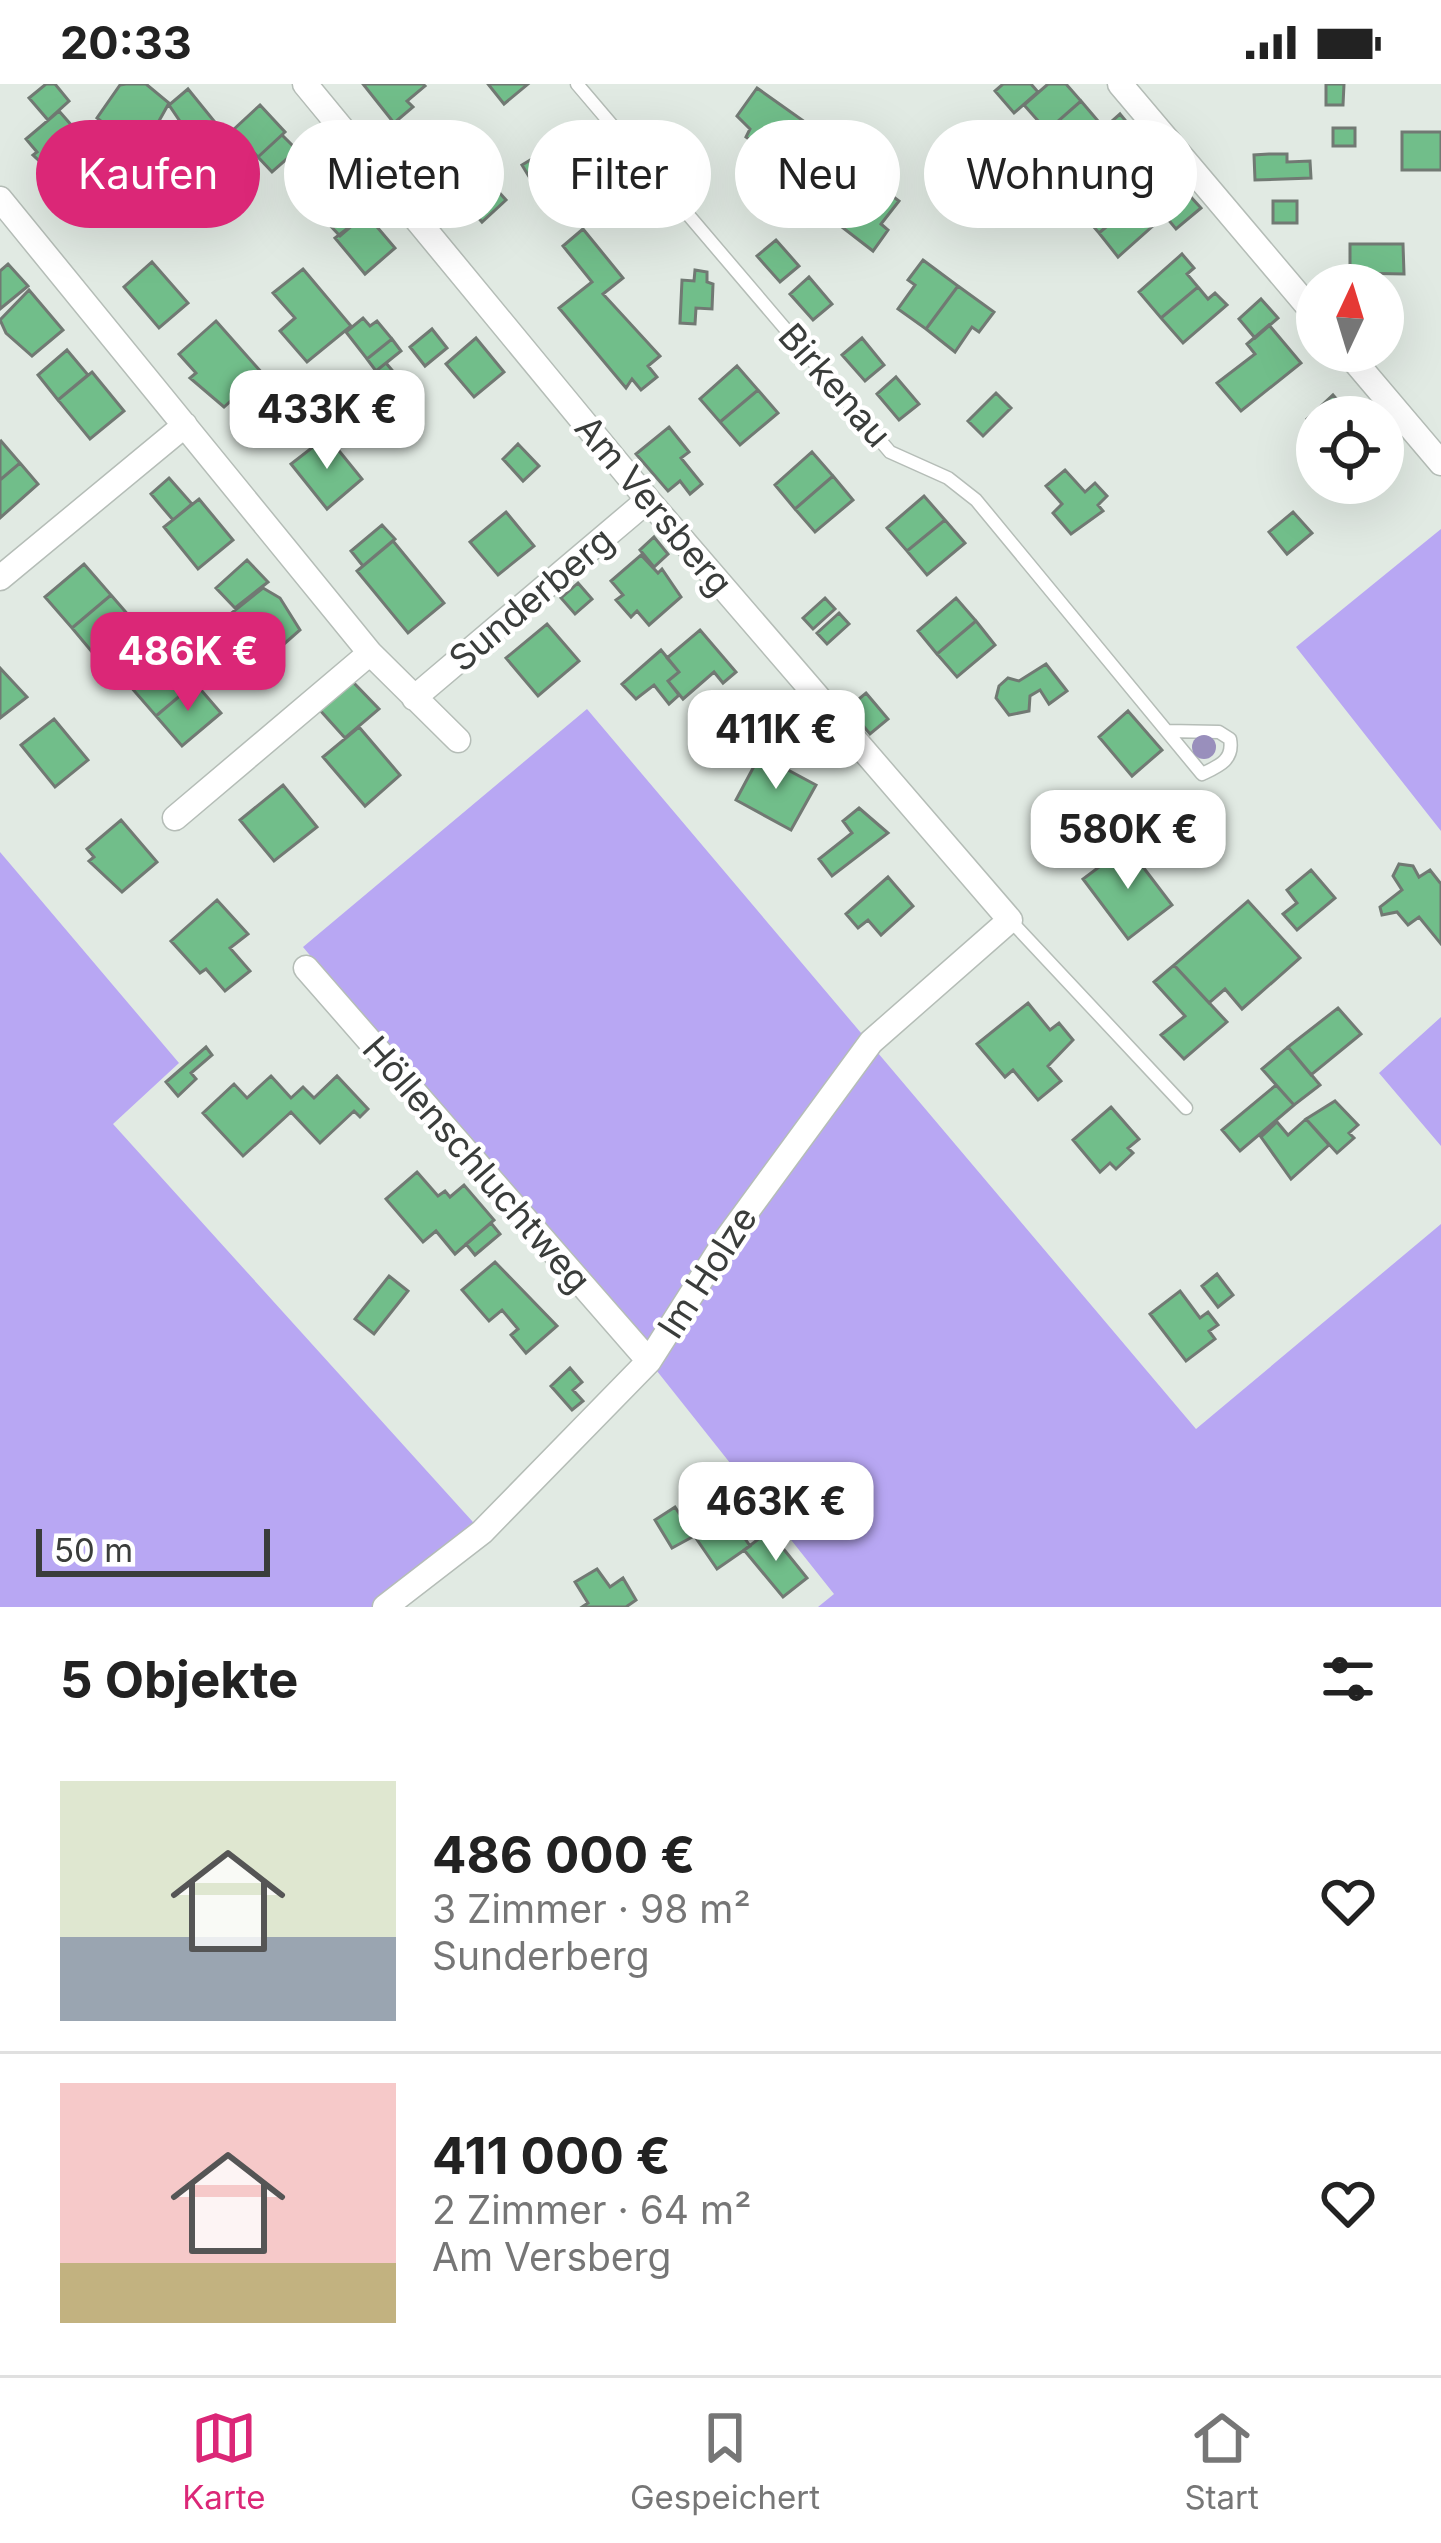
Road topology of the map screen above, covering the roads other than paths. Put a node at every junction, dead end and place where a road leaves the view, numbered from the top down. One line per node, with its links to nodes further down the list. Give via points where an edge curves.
1 (305, 84): 10 (street, Am Versberg)
2 (577, 84): 14 (lane, Birkenau, via 890,452 976,500)
3 (1120, 84): 6 (street)
4 (0, 199): 5 (street, Sunderberg)
5 (9, 226): 8 (street, Sunderberg)
6 (1296, 292)
7 (1364, 372): 9 (street)
8 (185, 425): 11 (street); 12 (street, Sunderberg)
9 (1441, 464)
10 (648, 500): 13 (street, Sunderberg); 17 (street, Am Versberg)
11 (0, 578)
12 (370, 653): 13 (street, Sunderberg); 16 (street)
13 (414, 698): 15 (street, Sunderberg)
14 (1168, 731): 14 (lane, Birkenau, via 1202,774 1228,758 1230,739 1219,732)
15 (458, 740)
16 (175, 818)
17 (1010, 920): 19 (lane); 20 (street, Im Holze, via 871,1042)
18 (306, 968): 20 (street, Höllenschluchtweg)
19 (1186, 1108)
20 (649, 1361): 21 (street, Im Holze, via 482,1532)
21 (386, 1607)

